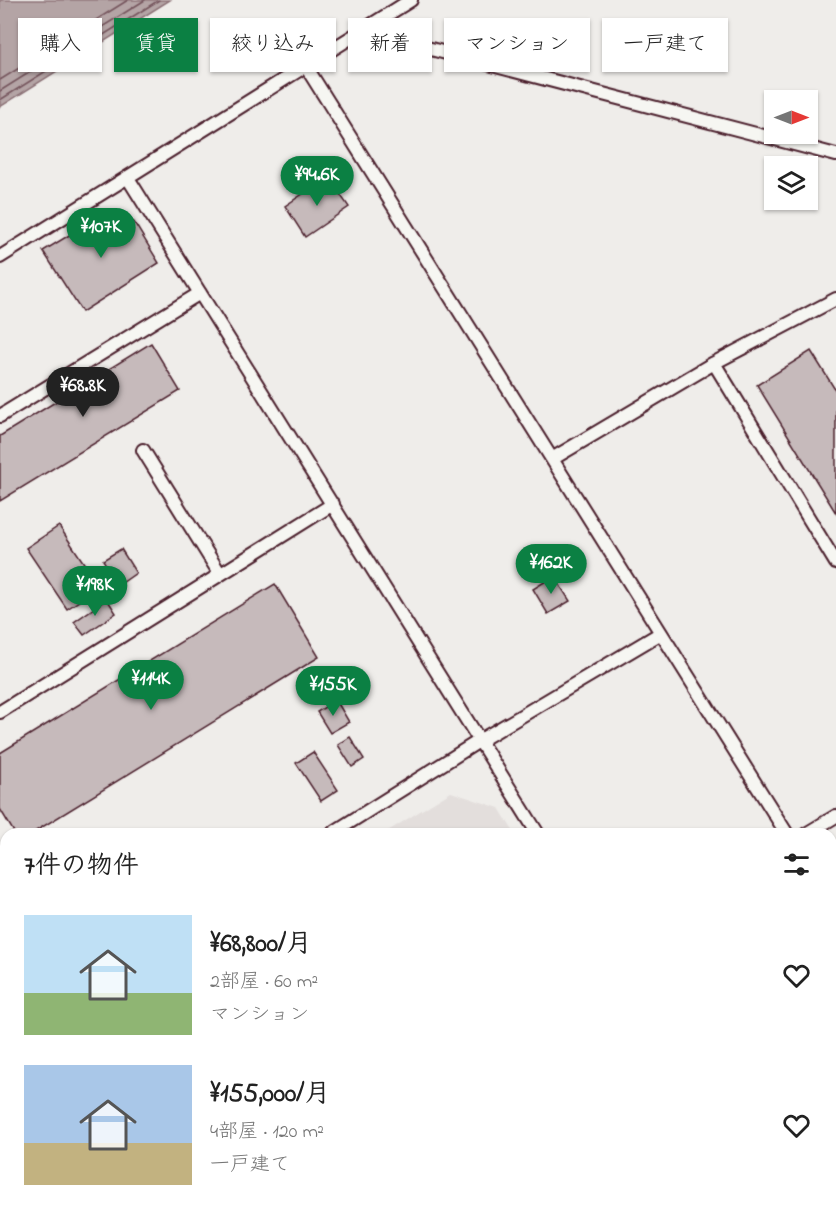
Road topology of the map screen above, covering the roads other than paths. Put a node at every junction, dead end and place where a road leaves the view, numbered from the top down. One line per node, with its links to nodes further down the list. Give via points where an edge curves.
1 (411, 0): 2 (lane)
2 (383, 18)
3 (432, 49): 6 (lane)
4 (294, 72): 7 (lane)
5 (309, 72): 14 (lane)
6 (836, 155)
7 (128, 178): 8 (lane); 9 (lane)
8 (0, 257)
9 (200, 293): 12 (lane); 15 (lane)
10 (836, 299): 11 (lane)
11 (714, 363): 14 (lane); 16 (lane)
12 (0, 416)
13 (143, 450): 17 (lane)
14 (552, 459): 18 (lane)
15 (333, 504): 17 (lane); 20 (lane)
16 (836, 563)
17 (220, 574): 19 (lane)
18 (661, 633): 20 (lane); 24 (lane)
19 (0, 712)
20 (479, 741): 22 (lane); 23 (lane)
21 (836, 816): 25 (lane)
22 (341, 828)
23 (534, 828)
24 (783, 828)
25 (816, 828)

